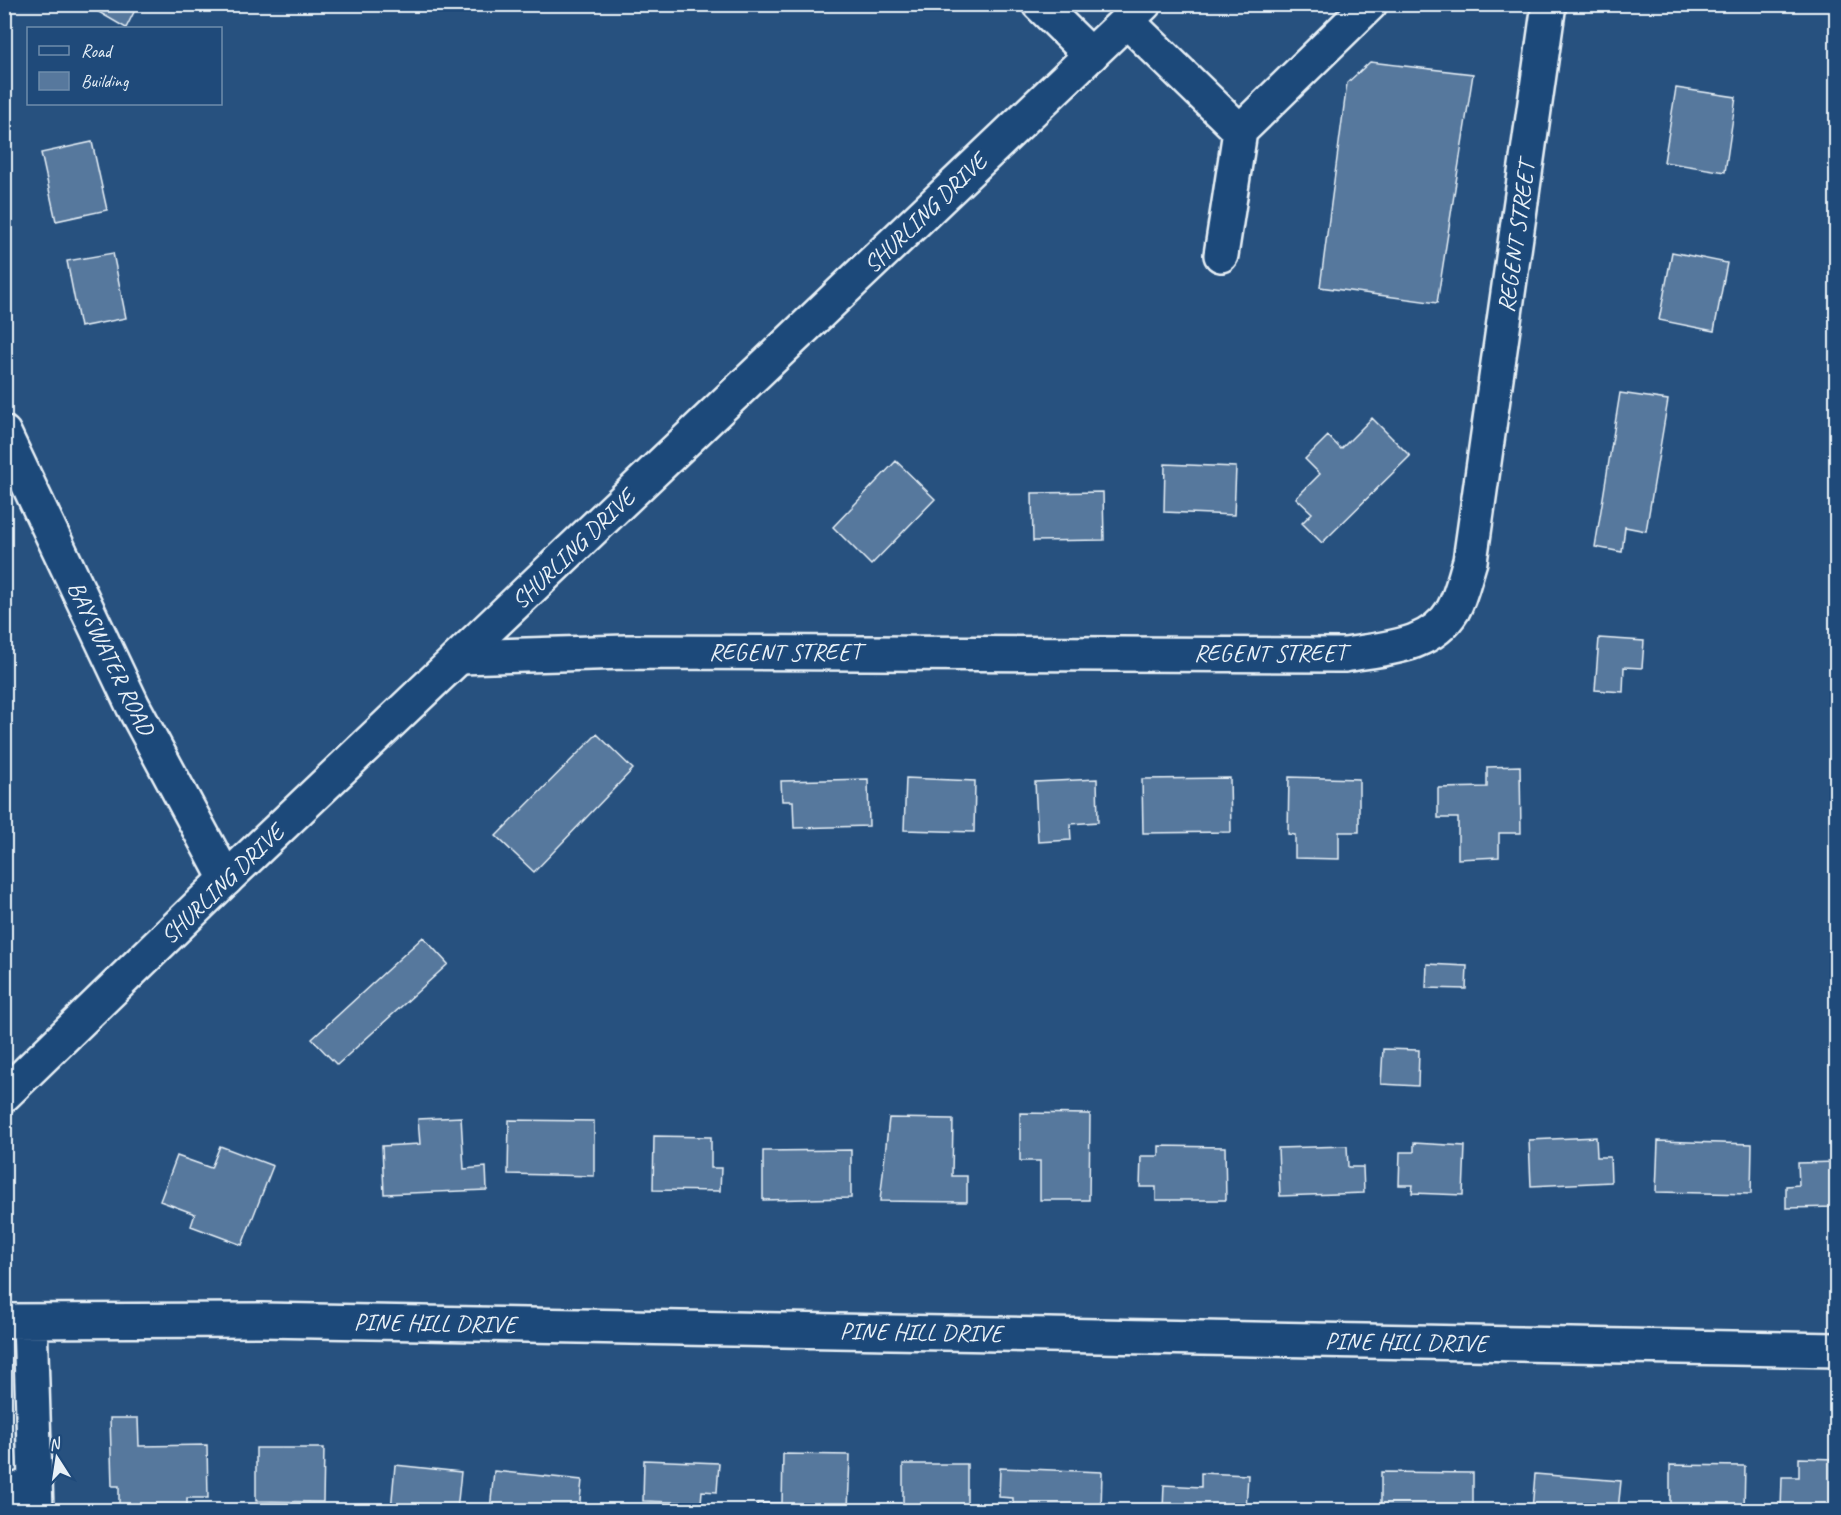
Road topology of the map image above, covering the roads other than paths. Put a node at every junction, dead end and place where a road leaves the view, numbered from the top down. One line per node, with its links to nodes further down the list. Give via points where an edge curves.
1 (1040, 4): 5 (street)
2 (1370, 4): 6 (street)
3 (1549, 4): 9 (street, REGENT STREET, via 1470,561 1454,609 1437,631 1413,643 1345,655 626,652)
4 (1136, 13): 5 (street, SHURLING DRIVE); 6 (street)
5 (1091, 55): 9 (street, SHURLING DRIVE)
6 (1240, 131): 7 (street)
7 (1221, 255)
8 (4, 433): 10 (street, BAYSWATER ROAD, via 134,706)
9 (460, 657): 10 (street, SHURLING DRIVE)
10 (226, 879): 11 (street, SHURLING DRIVE)
11 (4, 1095)
12 (17, 1321): 13 (street, PINE HILL DRIVE, via 262,1320); 14 (street)
13 (1836, 1350)
14 (18, 1399): 16 (street)
15 (4, 1495): 16 (street)
16 (35, 1497)

